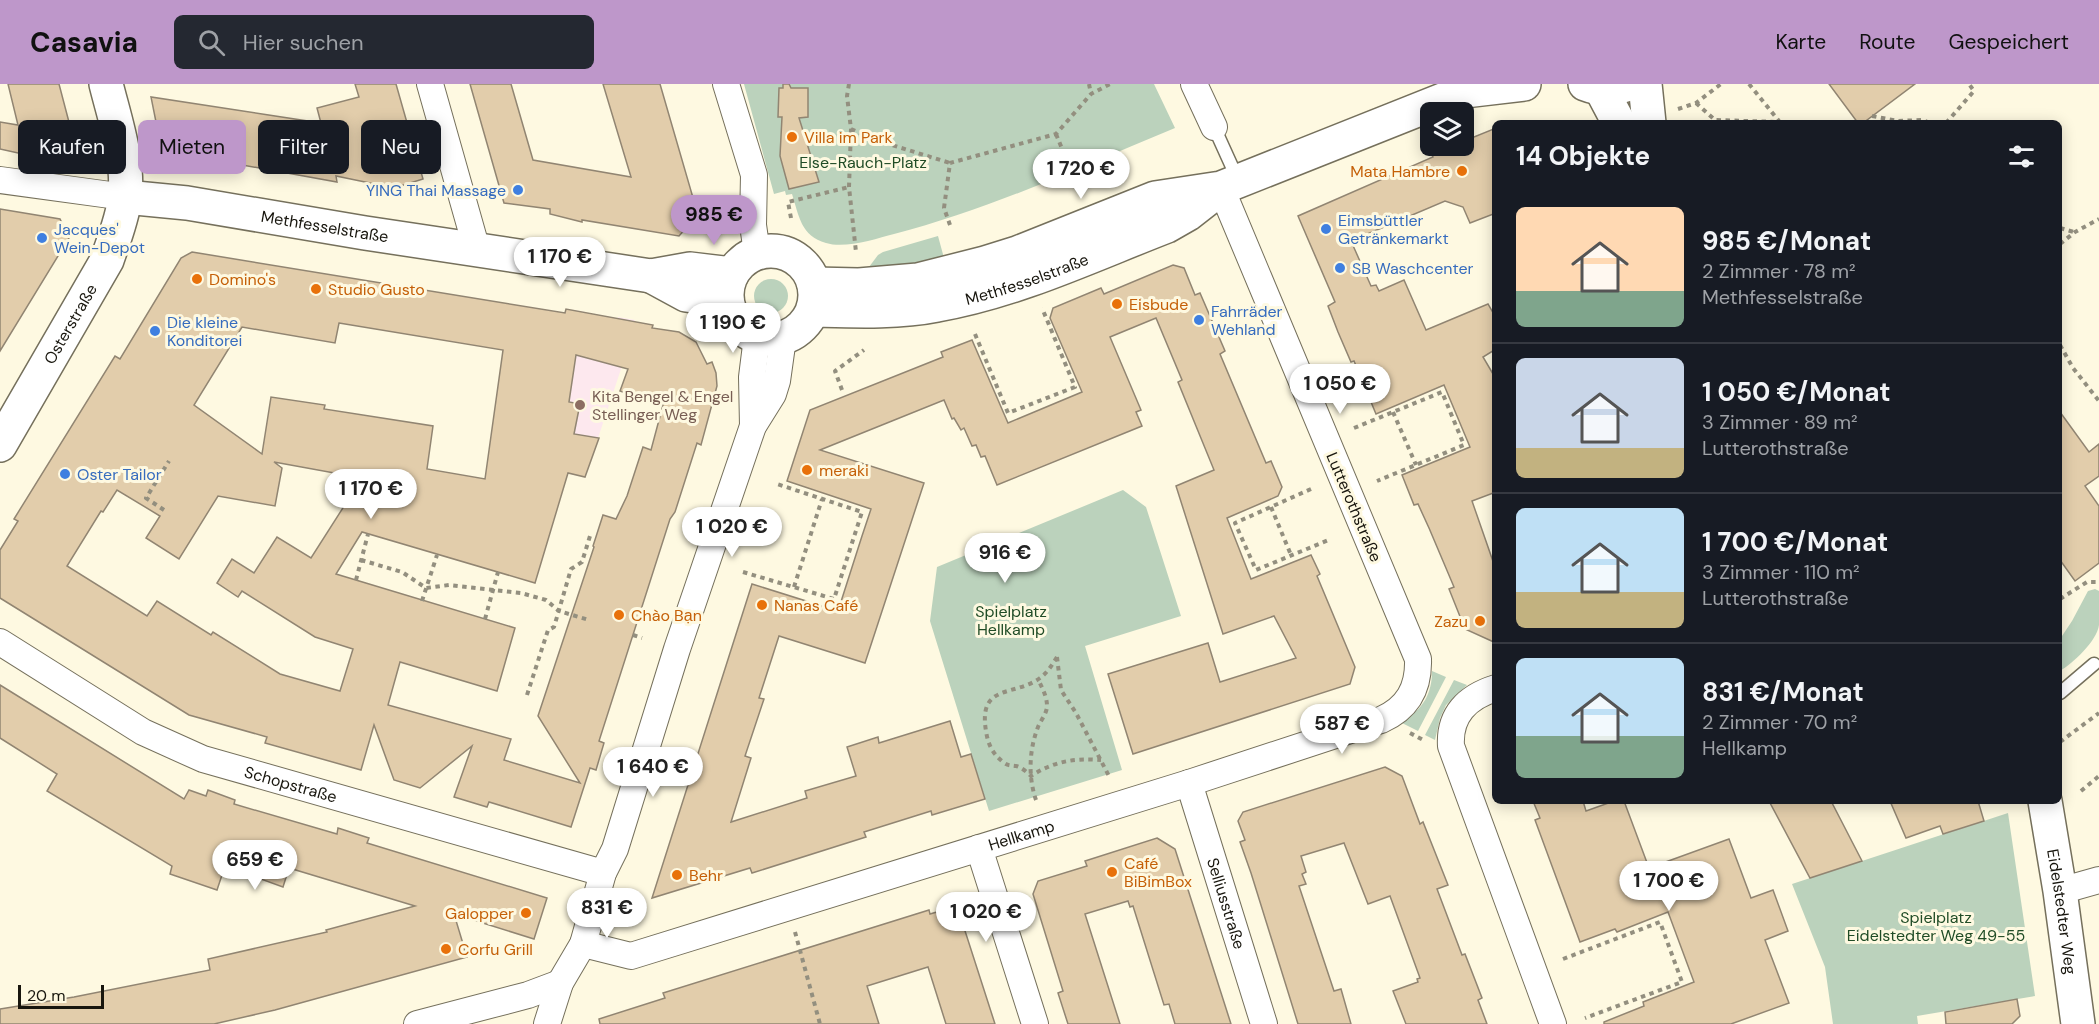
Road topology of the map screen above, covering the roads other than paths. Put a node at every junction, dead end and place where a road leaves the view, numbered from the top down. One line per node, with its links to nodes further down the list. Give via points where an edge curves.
1 (106, 84): 14 (street, Osterstraße, via 125,164)
2 (430, 84): 15 (street)
3 (726, 84): 16 (street, via 754,175 753,225)
4 (1194, 84): 11 (street)
5 (1524, 84): 8 (street, Methfesselstraße)
6 (1645, 84): 9 (street)
7 (1605, 86): 10 (street)
8 (1469, 87): 13 (street, Methfesselstraße)
9 (1663, 116)
10 (1618, 120)
11 (1214, 126): 13 (lane)
12 (0, 180): 14 (street, Methfesselstraße)
13 (1230, 185): 17 (street, Methfesselstraße, via 1155,198 1017,253 954,272 859,285); 21 (street, Lutterothstraße)
14 (125, 197): 15 (street, Methfesselstraße, via 187,203); 19 (street, Osterstraße, via 119,230 107,260)
15 (477, 250): 16 (street, Methfesselstraße, via 651,276 686,295)
16 (739, 276): 17 (street, Methfesselstraße, via 776,251 788,254 804,266); 18 (street, via 730,313 746,332)
17 (813, 297): 18 (street, via 801,328)
18 (770, 338): 28 (street, via 752,377 753,426 674,658 615,849)
19 (0, 445)
20 (0, 642): 28 (street, Schopstraße, via 143,732 203,759)
21 (1418, 659): 25 (street, Hellkamp, via 1413,693 1395,713)
22 (2094, 664): 24 (lane)
23 (1489, 690): 37 (street, via 1463,706 1454,721 1450,737 1453,755)
24 (2062, 691)
25 (1189, 783): 27 (street, Hellkamp); 36 (street, Selliusstraße)
26 (2046, 804): 30 (street, Eidelstedter Weg)
27 (979, 848): 31 (street, Hellkamp, via 631,956); 35 (street)
28 (603, 873): 31 (street)
29 (2099, 880): 30 (street)
30 (2060, 891): 38 (street, Eidelstedter Weg)
31 (583, 944): 32 (street)
32 (560, 983): 33 (street); 34 (street)
33 (417, 1024)
34 (548, 1024)
35 (1035, 1024)
36 (1264, 1024)
37 (1553, 1024)
38 (2078, 1024)

